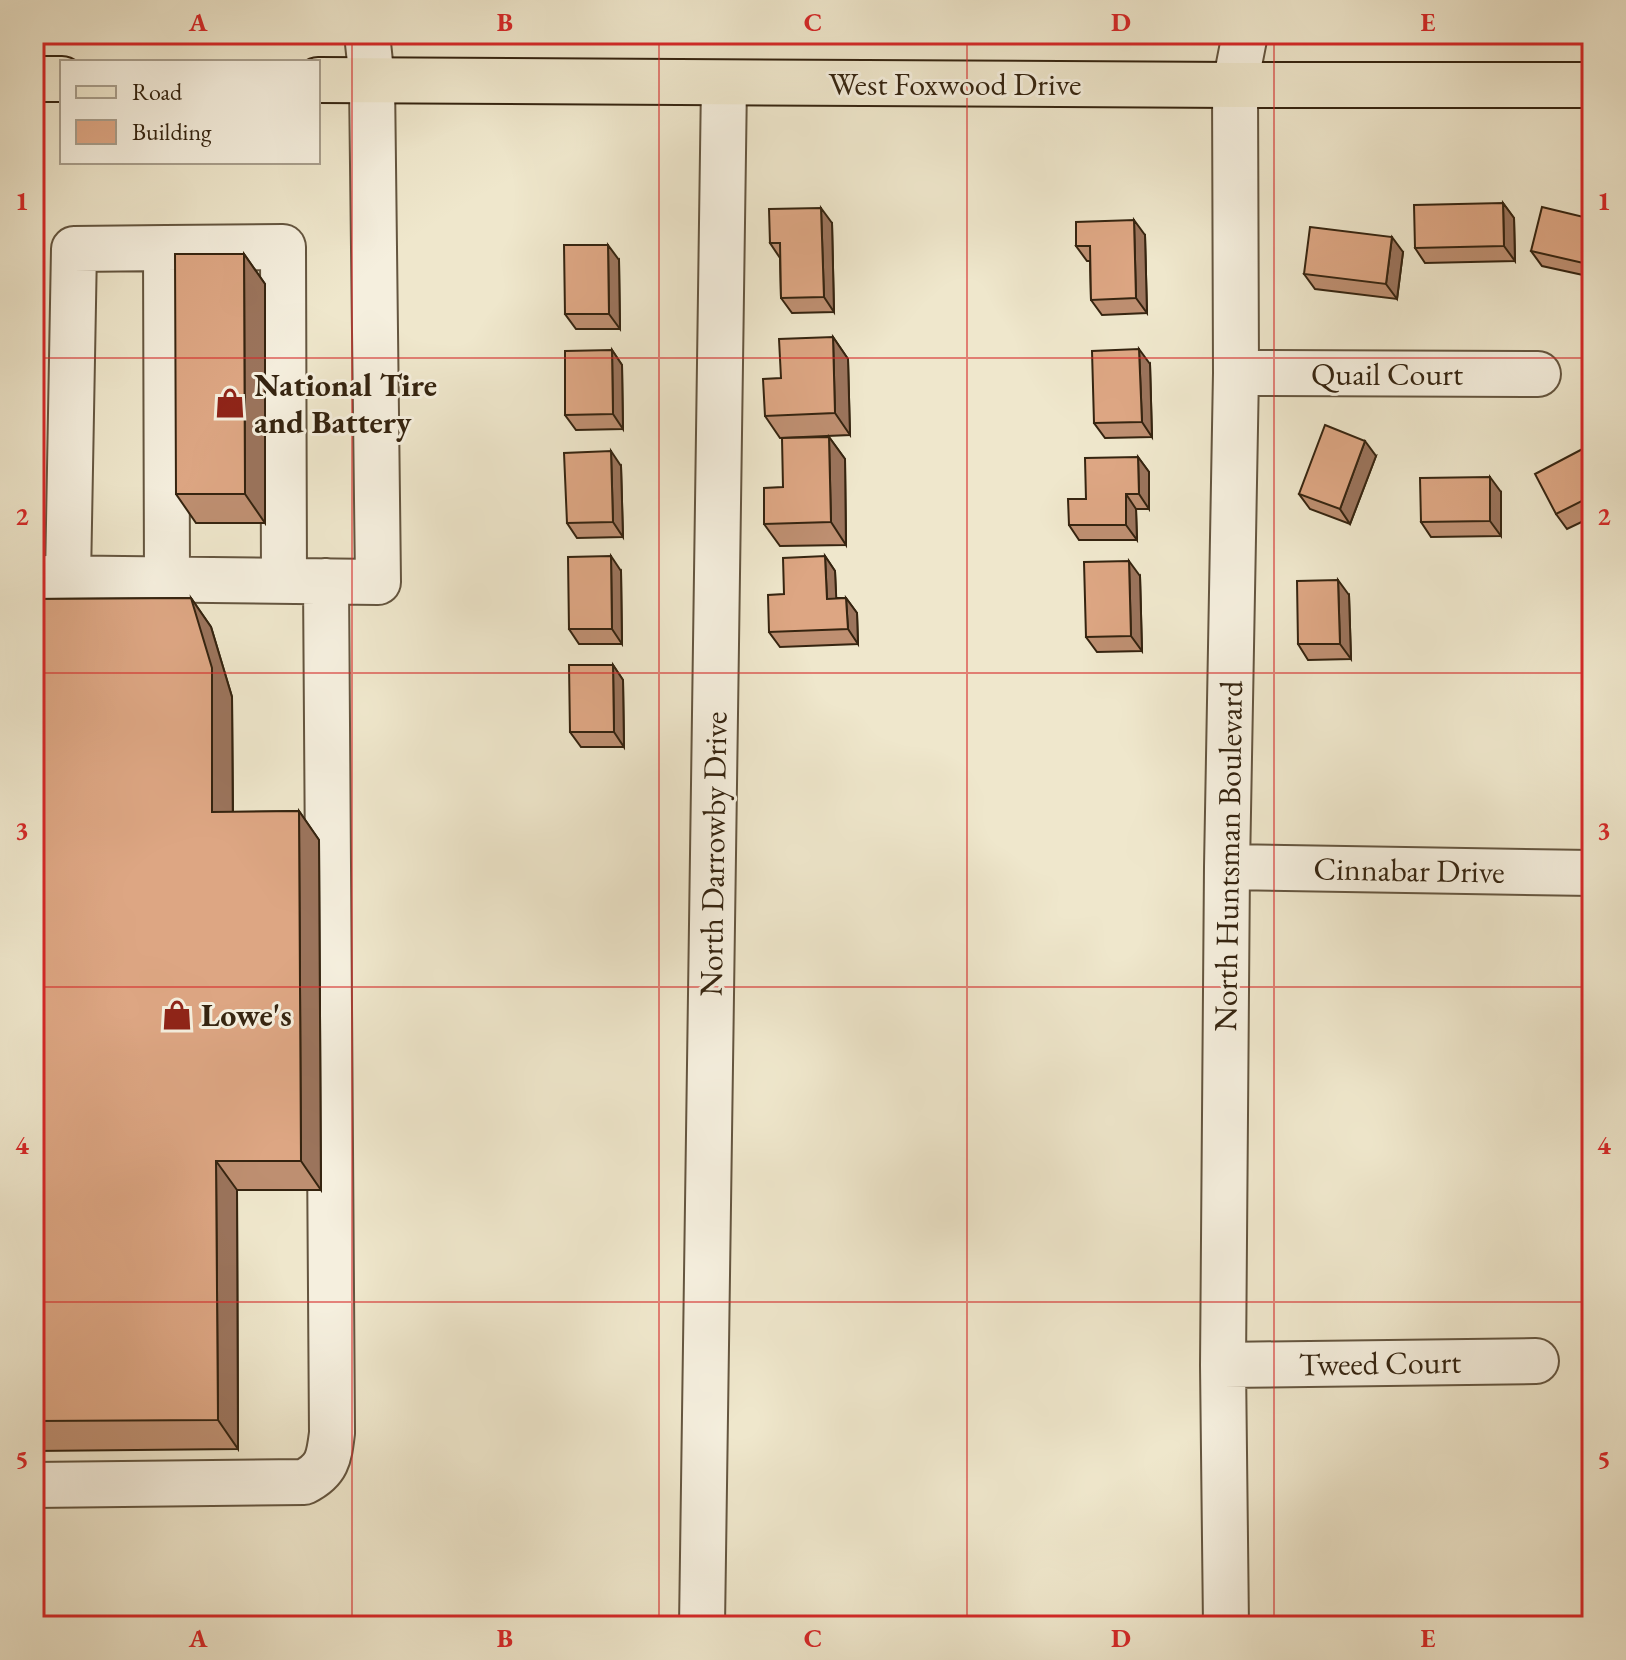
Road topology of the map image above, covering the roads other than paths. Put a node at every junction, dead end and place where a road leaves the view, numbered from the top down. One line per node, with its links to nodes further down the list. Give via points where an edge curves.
1 (367, 34): 6 (street)
2 (1245, 34): 8 (street, North Huntsman Boulevard)
3 (34, 79): 4 (main road)
4 (60, 79)
5 (320, 80): 6 (main road, West Foxwood Drive)
6 (372, 81): 7 (main road, West Foxwood Drive); 15 (street, via 378,582)
7 (724, 83): 8 (main road, West Foxwood Drive); 21 (street, North Darrowby Drive)
8 (1235, 85): 9 (main road, West Foxwood Drive); 11 (street, North Huntsman Boulevard)
9 (1592, 85)
10 (166, 248): 13 (street, via 74,249); 14 (street); 15 (street, via 283,247)
11 (1236, 373): 12 (street, Quail Court); 16 (street, North Huntsman Boulevard)
12 (1538, 374)
13 (51, 578): 14 (street)
14 (167, 579): 15 (street)
15 (305, 581): 20 (street, via 329,1457 318,1475 304,1482)
16 (1227, 867): 17 (street, Cinnabar Drive); 19 (street, North Huntsman Boulevard)
17 (1592, 873)
18 (1536, 1361): 19 (street, Tweed Court)
19 (1223, 1365): 22 (street, North Huntsman Boulevard)
20 (34, 1485)
21 (702, 1626)
22 (1226, 1626)

